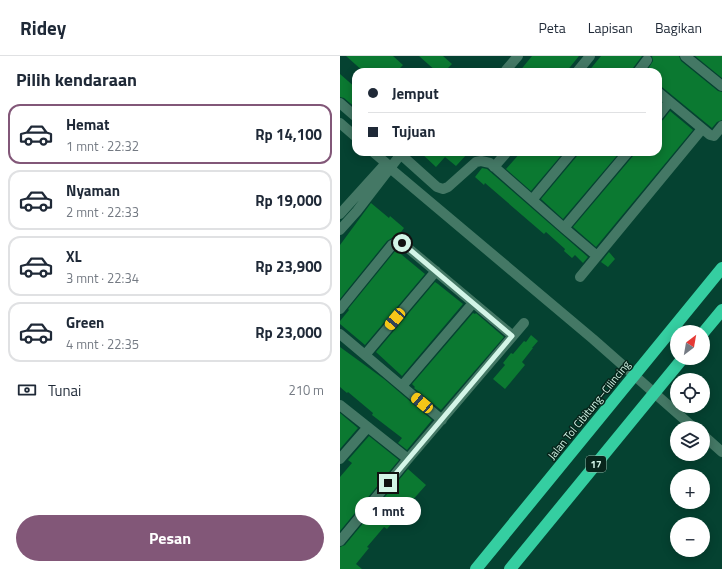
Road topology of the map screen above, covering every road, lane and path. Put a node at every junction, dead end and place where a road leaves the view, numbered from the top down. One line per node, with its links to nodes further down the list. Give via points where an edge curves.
1 (518, 56): 5 (street)
2 (590, 56): 6 (street)
3 (685, 56): 8 (street)
4 (647, 60): 7 (street)
5 (508, 68)
6 (580, 68)
7 (641, 68)
8 (722, 86)
9 (662, 95): 10 (street)
10 (670, 102): 12 (street); 16 (street)
11 (340, 103): 13 (street)
12 (662, 111)
13 (352, 114)
14 (340, 123): 17 (street)
15 (722, 126): 16 (street, via 714,136)
16 (702, 129): 32 (street)
17 (352, 134)
18 (377, 156): 24 (street)
19 (396, 156): 24 (street)
20 (402, 156): 25 (street, via 437,187 443,189 476,162 486,161)
21 (504, 156): 25 (street)
22 (569, 156): 26 (street)
23 (625, 156): 30 (street)
24 (388, 166): 27 (street); 28 (street); 48 (street)
25 (494, 167): 26 (street)
26 (532, 200): 30 (street)
27 (350, 203): 28 (street); 29 (street)
28 (357, 211): 31 (street)
29 (340, 214)
30 (564, 228): 32 (street)
31 (340, 230)
32 (597, 256): 35 (street)
33 (722, 268): 55 (highway, Jalan Tol Cibitung–Cilincing / 17)
34 (436, 271): 36 (street); 37 (street, via 402,243 394,244); 43 (street)
35 (580, 277)
36 (473, 302): 42 (street); 45 (street)
37 (340, 309)
38 (722, 310): 40 (highway)
39 (524, 323): 42 (street)
40 (710, 325)
41 (340, 334): 43 (street)
42 (512, 336): 47 (street)
43 (365, 355): 45 (street)
44 (677, 365): 56 (highway, 17)
45 (402, 386): 47 (street)
46 (340, 404): 49 (street)
47 (442, 420): 53 (street)
48 (686, 421)
49 (368, 426): 52 (street); 53 (street)
50 (710, 442): 51 (street)
51 (722, 452)
52 (340, 459)
53 (408, 459): 54 (street)
54 (340, 541)
55 (476, 569)
56 (510, 569)

